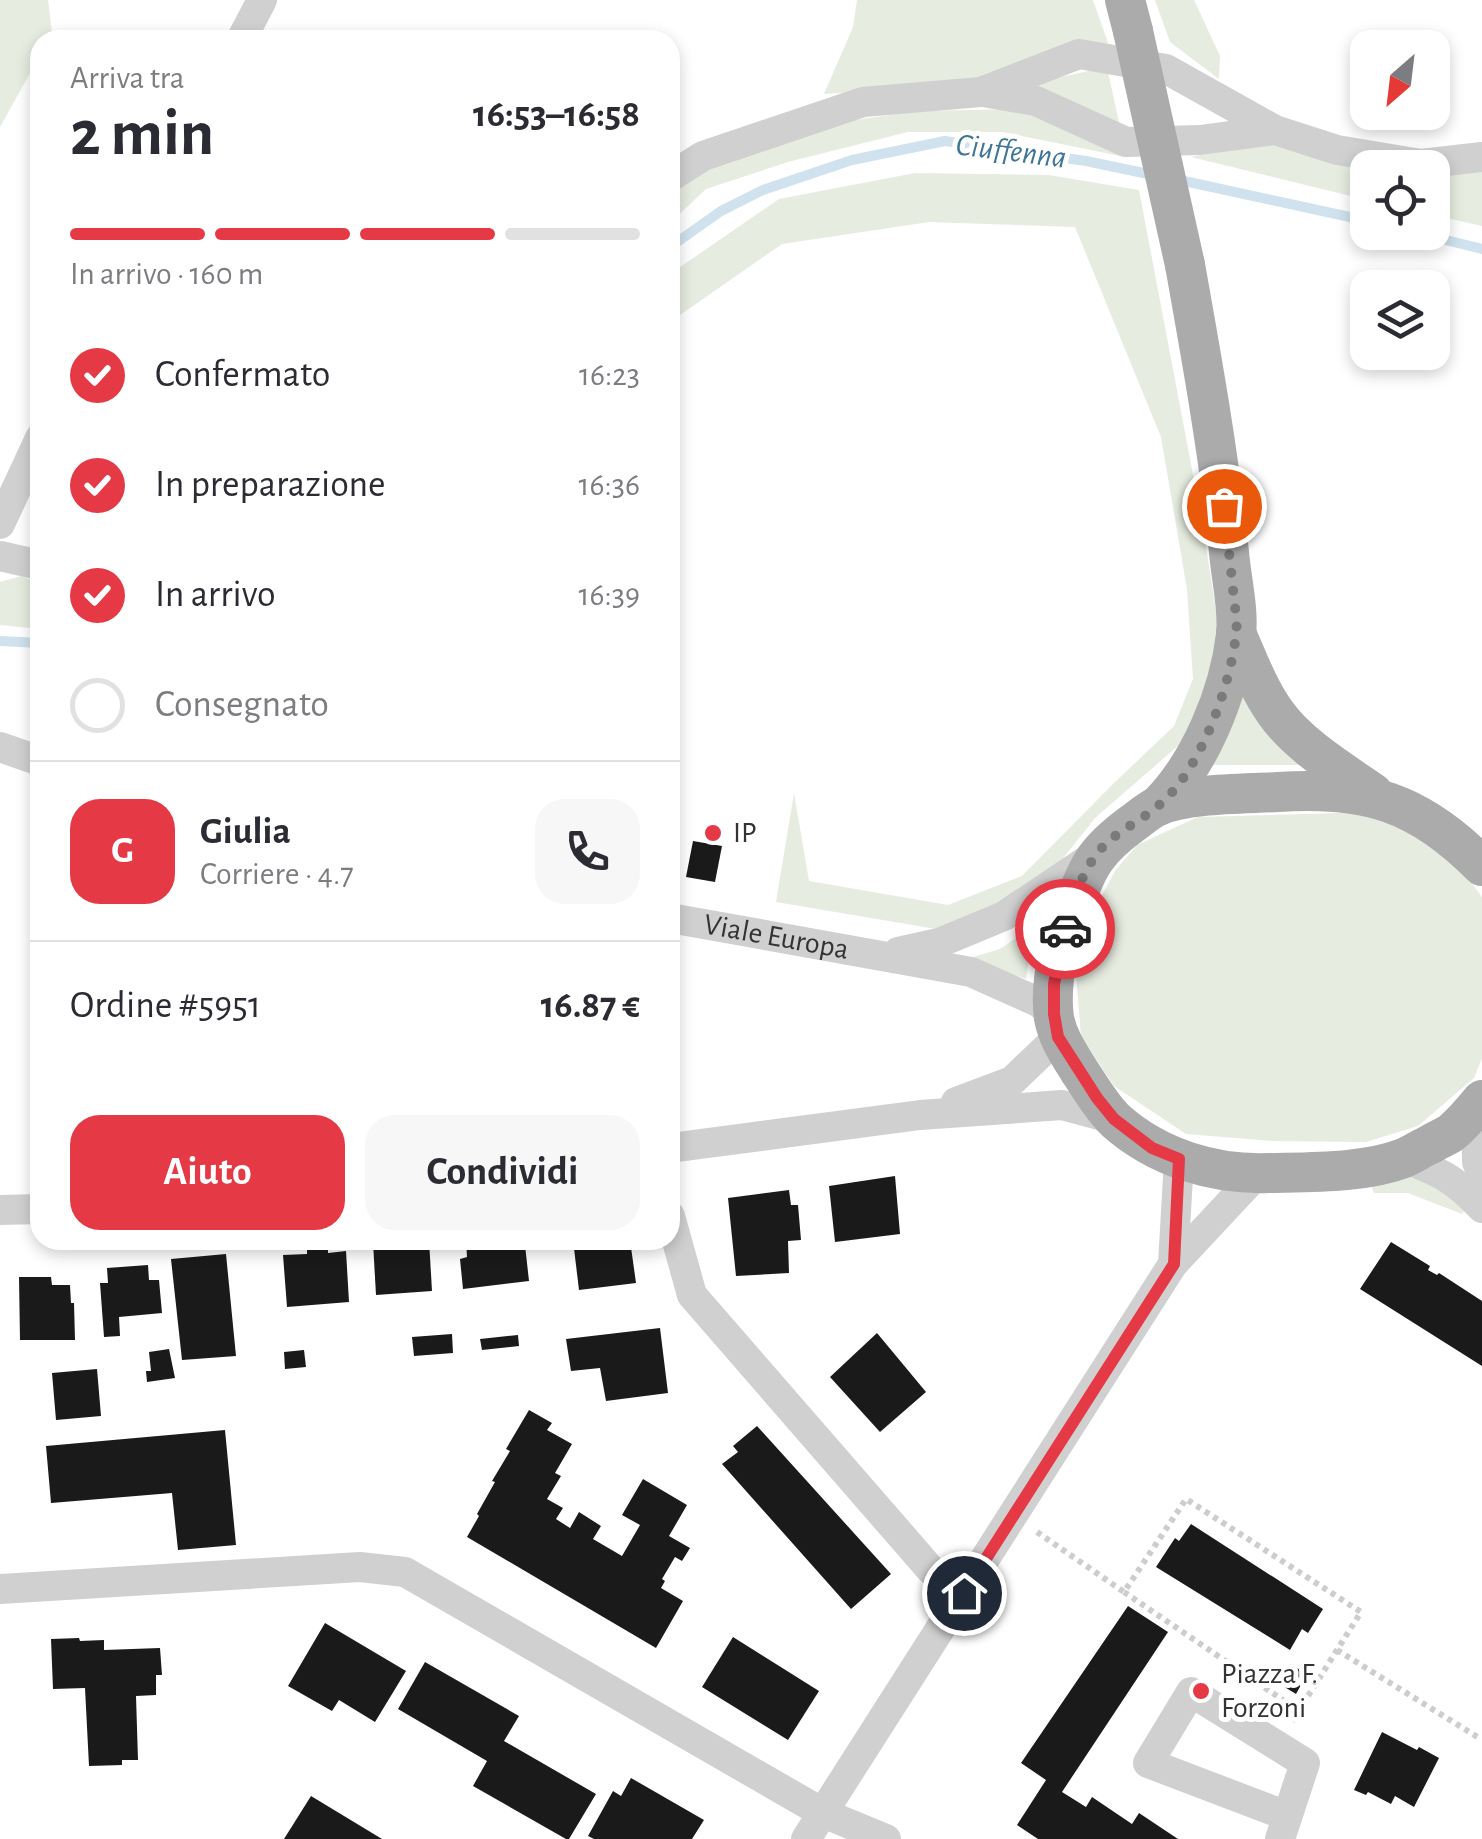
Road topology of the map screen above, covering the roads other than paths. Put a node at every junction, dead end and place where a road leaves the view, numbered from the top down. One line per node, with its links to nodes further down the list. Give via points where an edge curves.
1 (262, 0): 3 (street)
2 (1129, 15): 12 (main road, bridge, via 1203,362)
3 (246, 30)
4 (981, 92): 5 (street, via 1036,101 1126,142); 5 (street, via 1079,54 1166,68); 7 (street, via 863,102 703,156)
5 (1274, 130): 6 (street, via 1337,150 1421,164)
6 (1482, 158)
7 (680, 171)
8 (30, 460): 9 (street)
9 (0, 524)
10 (0, 556): 11 (street)
11 (30, 563)
12 (1236, 633): 15 (main road, via 1276,714); 16 (main road, via 1211,724 1188,769)
13 (0, 747): 14 (street)
14 (30, 758)
15 (1381, 798): 16 (main road, via 1301,790); 18 (main road, via 1429,821)
16 (1158, 806): 17 (main road)
17 (1095, 856): 20 (street, Viale Europa, via 991,922); 21 (main road, via 1066,924 1054,984)
18 (1482, 866)
19 (680, 920): 20 (street, Viale Europa)
20 (883, 955): 21 (street, Viale Europa, via 971,972 1038,1002)
21 (1056, 1026): 23 (street, via 1012,1081); 24 (main road)
22 (1479, 1104): 26 (main road, via 1450,1134); 29 (street)
23 (920, 1115): 24 (street, via 1062,1105); 25 (street)
24 (1114, 1119): 27 (main road)
25 (680, 1147)
26 (1402, 1158): 28 (main road, via 1344,1171); 30 (street, via 1455,1181)
27 (1179, 1159): 28 (main road); 34 (street)
28 (1258, 1173): 34 (street)
29 (1482, 1174)
30 (1482, 1208)
31 (30, 1209): 32 (street)
32 (0, 1210)
33 (680, 1250): 36 (street, via 692,1294 931,1570)
34 (1174, 1264): 36 (street)
35 (0, 1589): 37 (street, via 360,1567 405,1572)
36 (964, 1593): 37 (street)
37 (823, 1813): 39 (street); 40 (street)
38 (1283, 1828): 38 (street, via 1304,1762 1191,1692 1148,1763)
39 (806, 1839)
40 (886, 1839)

